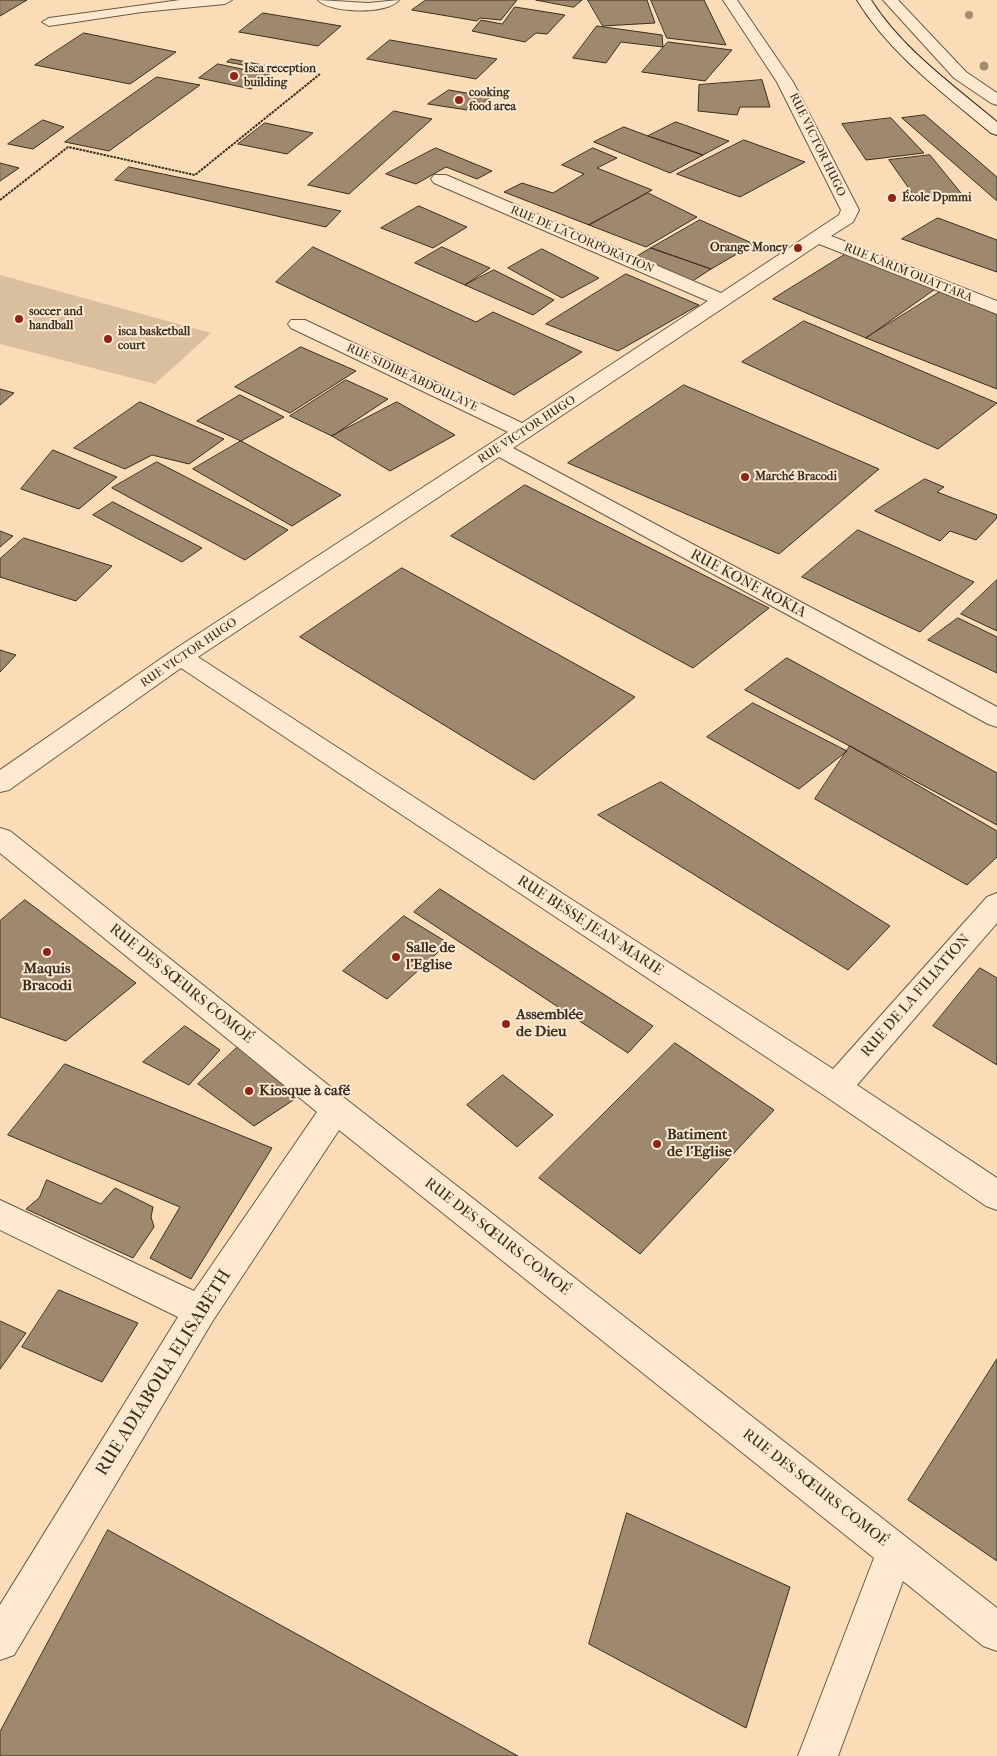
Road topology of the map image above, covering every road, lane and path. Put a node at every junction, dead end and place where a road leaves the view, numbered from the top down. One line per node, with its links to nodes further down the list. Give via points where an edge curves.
1 (225, 0): 7 (street)
2 (325, 0): 3 (street, via 375,8)
3 (392, 0)
4 (730, 0): 13 (street, RUE VICTOR HUGO, via 785,82 850,210 847,218)
5 (864, 0): 10 (street, via 868,9 902,47)
6 (890, 0): 9 (street, via 960,74)
7 (49, 22)
8 (320, 74): 12 (path, via 196,175 68,147)
9 (997, 100)
10 (997, 130)
11 (440, 179): 14 (street, RUE DE LA CORPORATION)
12 (0, 200)
13 (818, 238): 14 (street, RUE VICTOR HUGO); 15 (street, RUE KARIM OUATTARA)
14 (724, 301): 17 (street, RUE VICTOR HUGO)
15 (997, 308)
16 (298, 324): 17 (street, RUE SIDIBE ABDOULAYE)
17 (525, 432): 18 (street, RUE VICTOR HUGO)
18 (499, 449): 19 (street, RUE VICTOR HUGO); 20 (street, RUE KONE ROKIA)
19 (182, 656): 21 (street, RUE VICTOR HUGO); 24 (street, RUE BESSE JEAN-MARIE)
20 (997, 718)
21 (0, 783)
22 (0, 838): 25 (street, RUE DES SŒURS COMOÉ)
23 (997, 904): 24 (street, RUE DE LA FILIATION)
24 (836, 1088): 26 (street, RUE BESSE JEAN-MARIE)
25 (336, 1110): 28 (street, RUE ADIABOUA ELISABETH); 29 (street, RUE DES SŒURS COMOÉ)
26 (997, 1196)
27 (0, 1214): 28 (street)
28 (200, 1311): 31 (street, RUE ADIABOUA ELISABETH)
29 (895, 1552): 30 (street, RUE DES SŒURS COMOÉ); 32 (street)
30 (997, 1632)
31 (0, 1641)
32 (818, 1756)

